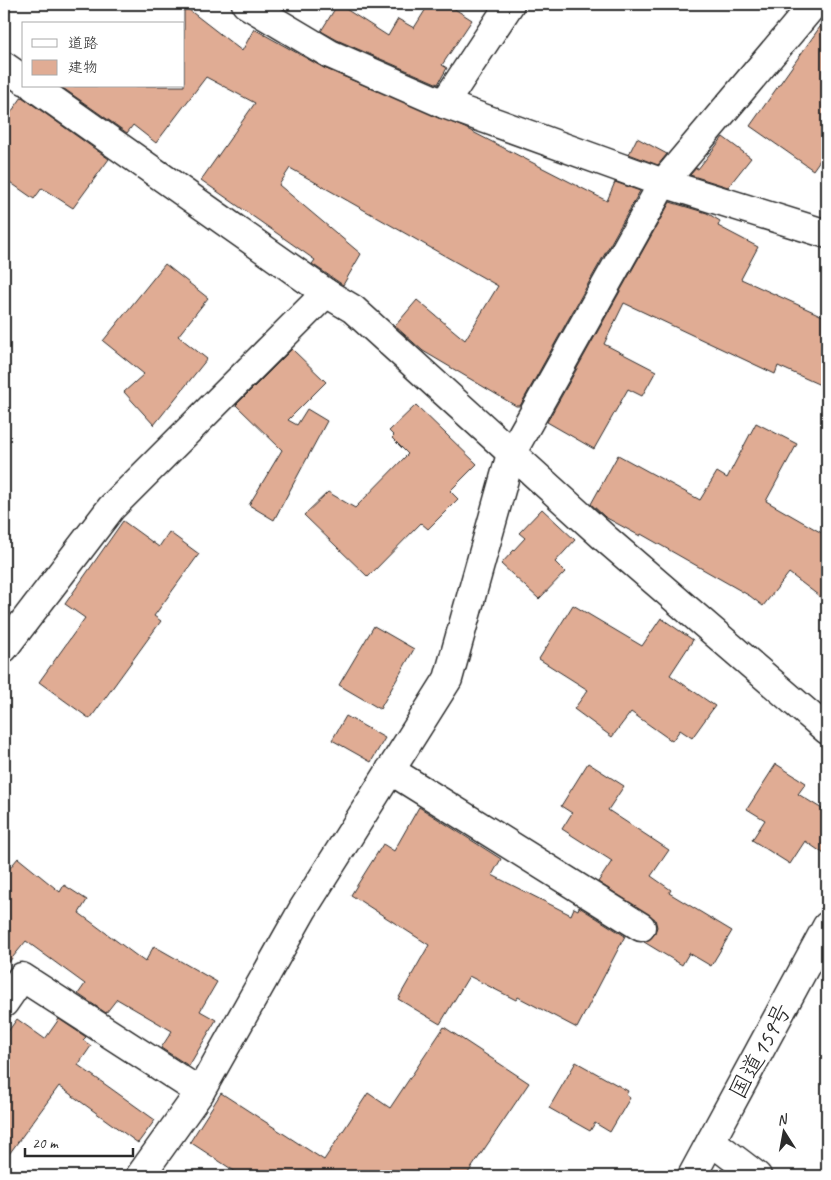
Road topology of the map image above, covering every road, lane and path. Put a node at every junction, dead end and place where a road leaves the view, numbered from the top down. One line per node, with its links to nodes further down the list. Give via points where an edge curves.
1 (246, 4): 7 (main road, via 330,54)
2 (510, 4): 7 (main road)
3 (814, 4): 8 (main road)
4 (4, 66): 5 (main road)
5 (22, 79)
6 (36, 88): 10 (main road)
7 (444, 104): 8 (main road)
8 (663, 184): 9 (main road); 11 (main road)
9 (827, 234)
10 (326, 293): 11 (main road, via 353,309); 12 (main road, via 111,508)
11 (511, 454): 13 (main road); 14 (main road, via 448,678)
12 (4, 648)
13 (827, 730)
14 (390, 770): 16 (main road); 18 (main road, via 303,909)
15 (827, 926): 19 (main road, 国道159号)
16 (641, 927)
17 (4, 1002): 18 (main road, via 22,977)
18 (200, 1092): 20 (main road)
19 (711, 1141): 21 (main road, 国道159号); 22 (main road)
20 (140, 1176)
21 (692, 1176)
22 (758, 1176)

